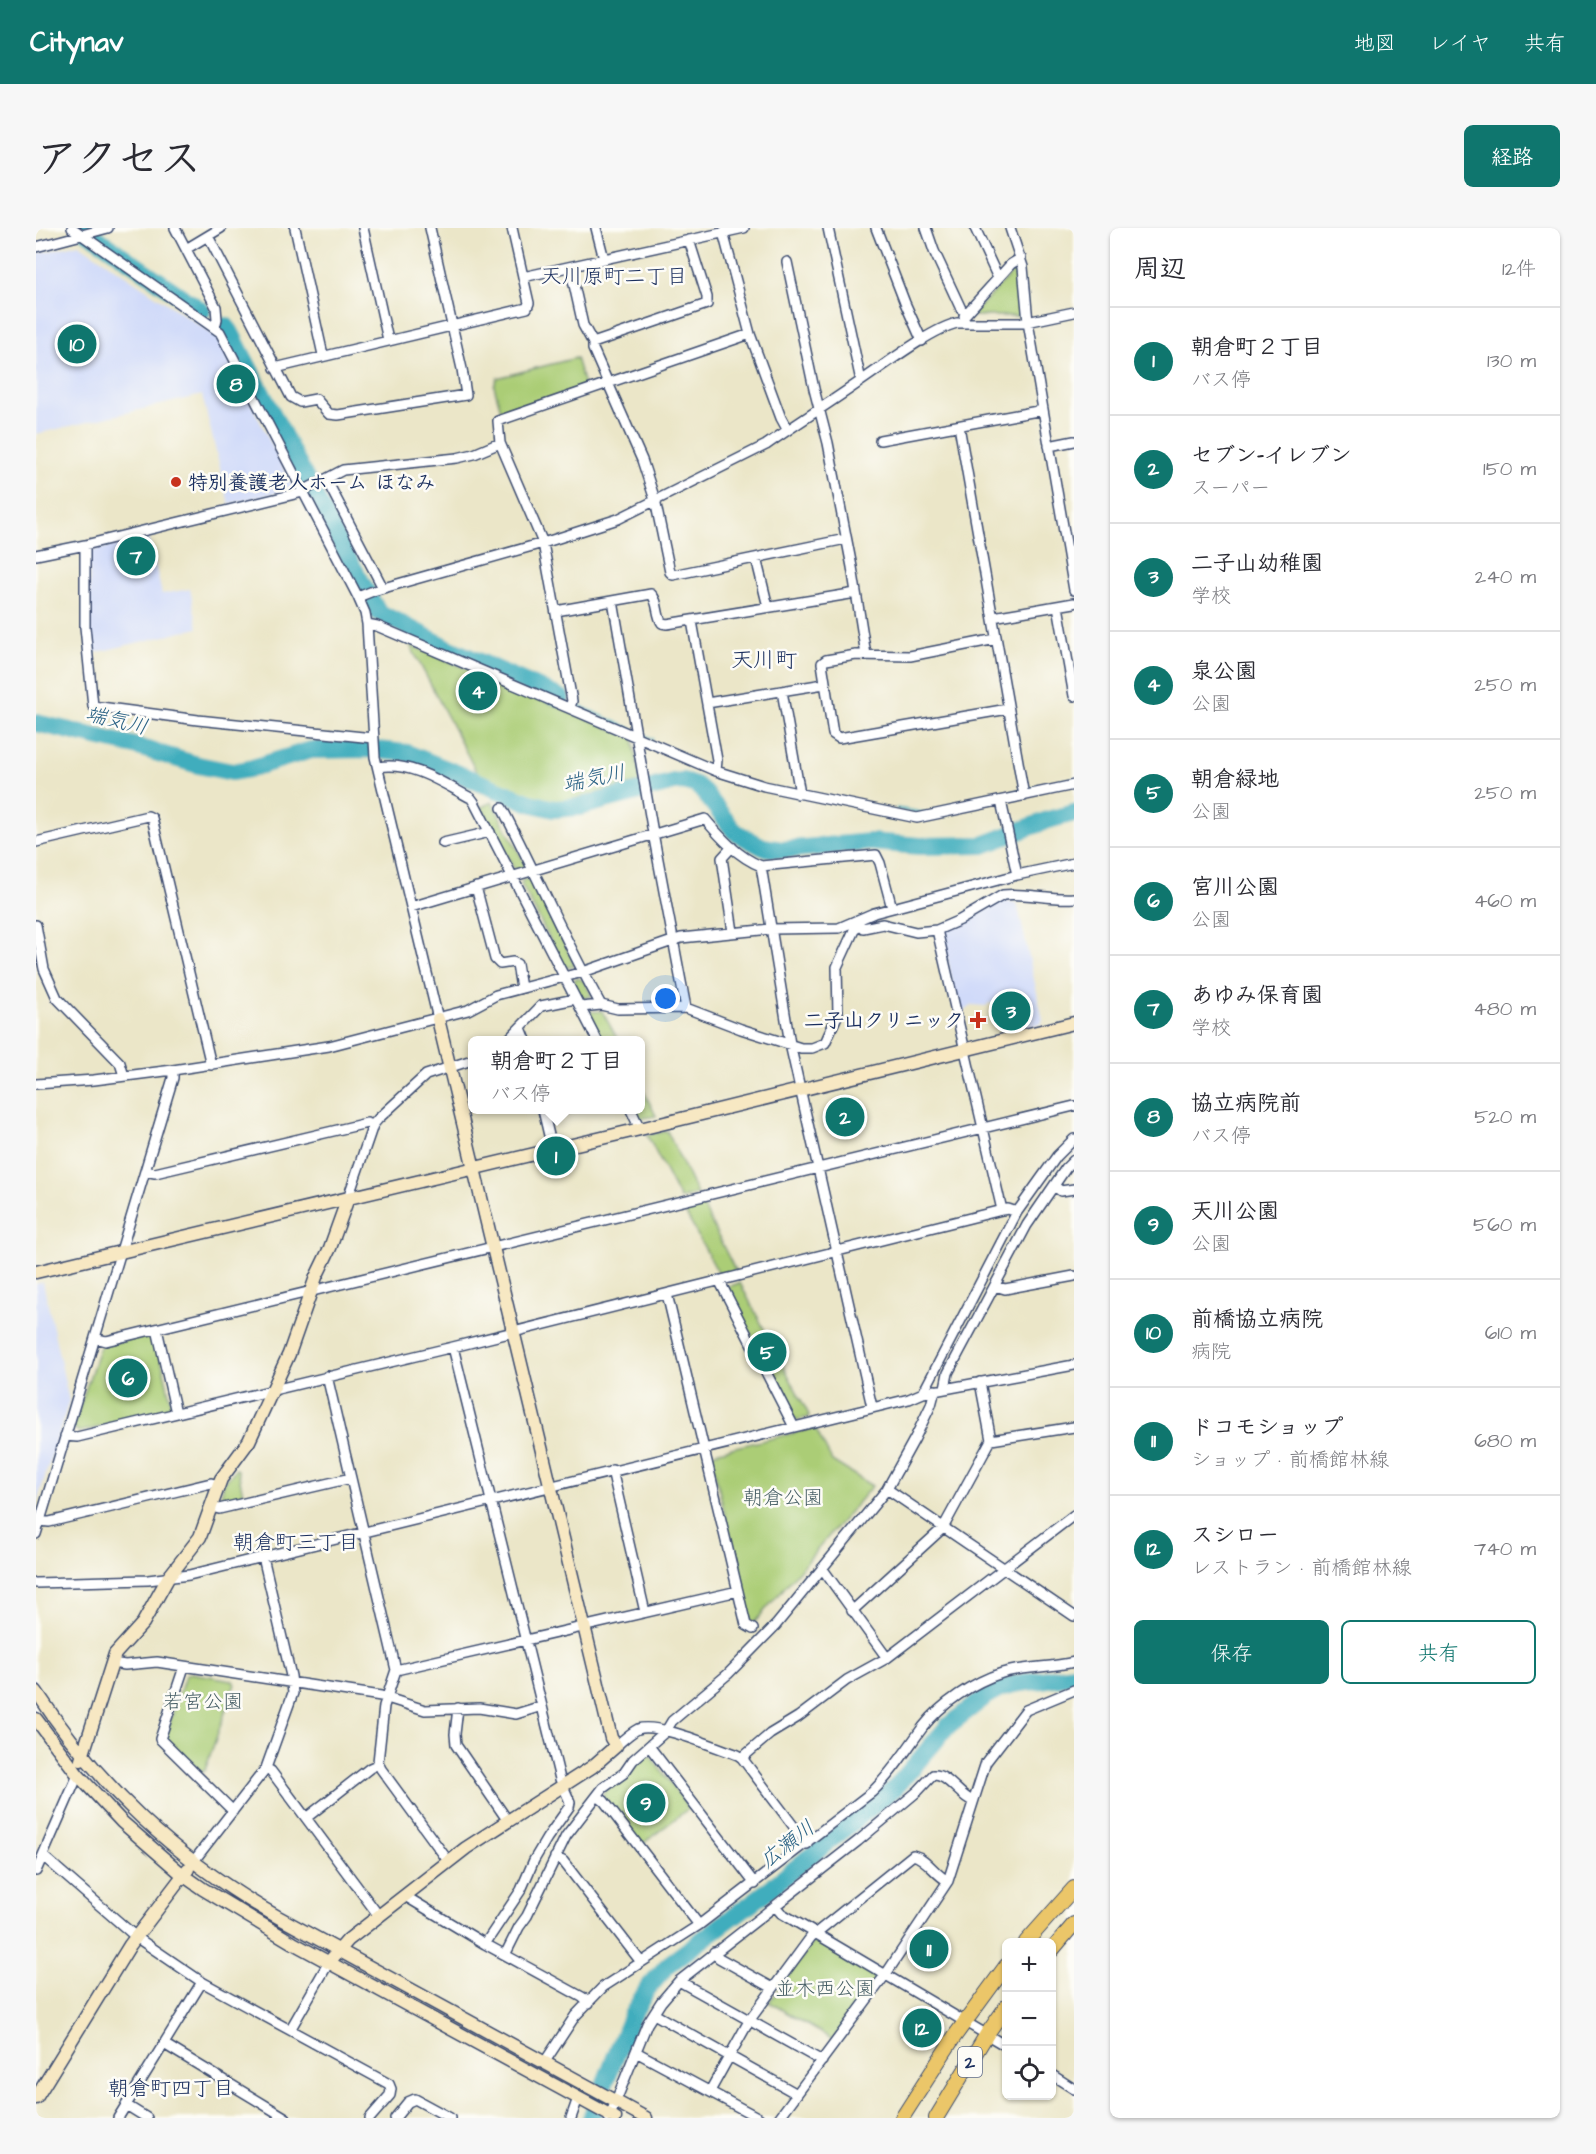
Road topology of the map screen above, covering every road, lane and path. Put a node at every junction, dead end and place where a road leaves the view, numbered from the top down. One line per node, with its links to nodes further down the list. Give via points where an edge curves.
1 (72, 228): 17 (street)
2 (108, 228): 17 (street)
3 (221, 228): 18 (street)
4 (295, 228): 38 (street)
5 (363, 228): 35 (street)
6 (430, 228): 32 (street)
7 (512, 228): 26 (street)
8 (596, 228): 23 (street)
9 (744, 228): 16 (street)
10 (828, 228): 40 (street)
11 (876, 228): 36 (street)
12 (926, 228): 28 (street, via 961,309)
13 (975, 228): 27 (street)
14 (1010, 228): 22 (street)
15 (178, 229): 21 (street)
16 (723, 232): 19 (street); 34 (street)
17 (87, 234): 20 (street); 33 (street)
18 (208, 236): 21 (street); 39 (street)
19 (689, 240): 23 (street); 37 (street, via 707,304)
20 (36, 247)
21 (186, 249): 33 (street, via 216,307)
22 (1021, 258): 27 (street); 30 (street)
23 (604, 259): 25 (street)
24 (787, 262): 42 (street)
25 (570, 267): 26 (street); 37 (street, via 583,325)
26 (524, 277): 32 (street, via 527,308)
27 (998, 278): 28 (street)
28 (966, 312): 31 (street)
29 (1074, 312): 30 (street)
30 (1028, 322): 31 (street); 43 (street)
31 (963, 323): 36 (street, via 949,325)
32 (453, 326): 35 (street); 39 (street, via 464,396 334,415 316,399 294,401)
33 (215, 327): 51 (street)
34 (750, 334): 41 (street); 45 (street)
35 (388, 340): 38 (street)
36 (922, 341): 40 (street)
37 (593, 343): 41 (street)
38 (323, 355): 39 (street)
39 (275, 368)
40 (861, 381): 42 (street)
41 (608, 383): 48 (street, via 498,421); 52 (street)
42 (820, 409): 45 (street); 53 (street)
43 (1043, 410): 44 (street); 49 (street)
44 (959, 426): 46 (street); 67 (street)
45 (787, 429): 52 (street, via 766,445)
46 (880, 440)
47 (1074, 441): 49 (street)
48 (500, 443): 50 (street, via 467,456 344,470); 54 (street)
49 (1049, 446): 59 (street)
50 (327, 479): 51 (street); 58 (street)
51 (308, 489): 55 (street); 61 (street)
52 (656, 500): 54 (street, via 618,519); 57 (street, via 673,575)
53 (846, 539): 57 (street); 60 (street)
54 (543, 543): 58 (street); 66 (street)
55 (85, 545): 56 (street); 79 (street, via 85,627 93,706)
56 (36, 555)
57 (756, 558): 65 (street)
58 (383, 588): 61 (street)
59 (1074, 590)
60 (856, 593): 65 (street); 71 (street)
61 (365, 594): 69 (street)
62 (613, 601): 66 (street); 68 (street, via 651,594 662,623); 78 (street)
63 (1074, 603): 64 (street)
64 (1058, 606): 67 (street); 74 (street)
65 (768, 607): 68 (street)
66 (556, 611): 76 (street)
67 (993, 617): 70 (street)
68 (692, 621): 75 (street)
69 (367, 624): 76 (street); 79 (street)
70 (996, 639): 71 (street, via 910,656); 77 (street)
71 (866, 655): 72 (street, via 824,661)
72 (824, 684): 73 (street); 77 (street, via 836,738)
73 (782, 691): 75 (street); 83 (street)
74 (1074, 696)
75 (707, 703): 81 (street)
76 (570, 707): 78 (street)
77 (1008, 709): 84 (street)
78 (637, 738): 81 (street); 88 (street)
79 (373, 741): 80 (street)
80 (378, 767): 87 (street, via 416,770 471,798); 99 (street)
81 (716, 771): 83 (street)
82 (1074, 784): 84 (street)
83 (798, 794): 85 (street, via 917,818)
84 (1024, 796): 85 (street)
85 (1001, 801): 95 (street)
86 (502, 808): 94 (street)
87 (490, 832): 90 (street); 96 (street)
88 (653, 833): 91 (street, via 705,819); 94 (street); 108 (street)
89 (36, 842): 125 (street, via 152,818)
90 (443, 843)
91 (732, 847): 93 (street); 107 (street, via 722,858)
92 (1074, 863): 95 (street)
93 (761, 866): 100 (street, via 876,855); 105 (street)
94 (534, 870): 96 (street); 109 (street)
95 (1017, 875): 100 (street)
96 (513, 877): 97 (street); 110 (street)
97 (476, 887): 99 (street); 111 (street, via 495,959 500,964 517,964)
98 (1074, 898): 106 (street, via 1003,895)
99 (411, 907): 116 (street)
100 (892, 908): 101 (street)
101 (870, 915): 102 (street); 104 (street, via 868,922)
102 (856, 921): 104 (street, via 861,927); 105 (street, via 839,928); 122 (street, via 837,967 838,1014 826,1041 812,1048)
103 (36, 924): 128 (street, via 44,969 57,998 120,1063)
104 (872, 927): 106 (street, via 885,924 921,933)
105 (771, 929): 107 (street); 122 (street)
106 (938, 930): 123 (street)
107 (733, 932): 108 (street)
108 (673, 941): 109 (street); 115 (street)
109 (583, 972): 110 (street); 113 (street)
110 (565, 978): 111 (street); 112 (street)
111 (521, 988): 116 (street)
112 (575, 999): 114 (street); 118 (street, via 541,1006)
113 (601, 1005): 114 (street); 115 (street, via 618,1009)
114 (581, 1007): 121 (street)
115 (686, 1008): 122 (street)
116 (438, 1019): 125 (street, via 329,1046); 126 (street)
117 (1074, 1023): 123 (street)
118 (521, 1028): 119 (street); 120 (street)
119 (513, 1036)
120 (524, 1036)
121 (595, 1036)
122 (790, 1044): 130 (street)
123 (966, 1049): 130 (street); 136 (street)
124 (468, 1061): 126 (street)
125 (210, 1065): 127 (street)
126 (450, 1067): 134 (street, via 426,1075); 140 (street)
127 (174, 1070): 128 (street); 142 (street)
128 (124, 1076): 129 (street)
129 (36, 1084)
130 (801, 1090): 135 (street); 141 (street)
131 (1074, 1106): 136 (street)
132 (544, 1114): 138 (street)
133 (633, 1114): 135 (street)
134 (373, 1125): 142 (street, via 155,1173); 145 (street)
135 (640, 1129): 138 (street)
136 (983, 1129): 141 (street); 146 (street)
137 (1074, 1139): 147 (street)
138 (552, 1148): 140 (street)
139 (1074, 1160): 143 (street)
140 (473, 1167): 145 (street); 148 (street)
141 (819, 1169): 148 (street); 150 (street)
142 (145, 1171): 149 (street)
143 (1054, 1186): 144 (street, via 1061,1191); 154 (street, via 1027,1225)
144 (1074, 1189)
145 (348, 1198): 149 (street); 155 (street)
146 (1002, 1210): 147 (street); 150 (street)
147 (1017, 1212): 166 (street)
148 (493, 1248): 155 (street); 158 (street)
149 (121, 1251): 151 (street); 159 (street)
150 (838, 1252): 153 (street); 167 (street)
151 (36, 1272)
152 (1074, 1276): 154 (street, via 1005,1289)
153 (719, 1280): 156 (street); 169 (street)
154 (995, 1286): 164 (street)
155 (311, 1291): 157 (street); 165 (street)
156 (667, 1294): 158 (street); 173 (street)
157 (157, 1329): 159 (street, via 106,1341); 168 (street)
158 (513, 1331): 160 (street); 177 (street)
159 (95, 1338): 171 (street)
160 (453, 1347): 162 (street); 179 (street)
161 (1074, 1365): 163 (street)
162 (327, 1376): 165 (street); 175 (street)
163 (980, 1382): 164 (street); 172 (street)
164 (940, 1389): 166 (street); 178 (street)
165 (273, 1390): 168 (street); 176 (street, via 249,1441)
166 (923, 1393): 167 (street)
167 (872, 1407): 169 (street)
168 (176, 1413): 171 (street, via 77,1437)
169 (794, 1427): 173 (street)
170 (1074, 1427): 172 (street)
171 (66, 1436): 182 (street)
172 (991, 1440): 183 (street)
173 (705, 1450): 174 (street); 191 (street)
174 (612, 1470): 177 (street); 193 (street)
175 (351, 1479): 180 (street, via 219,1509); 184 (street)
176 (218, 1485): 180 (street); 182 (street, via 211,1483)
177 (549, 1486): 179 (street); 195 (street)
178 (887, 1489): 183 (street); 187 (street)
179 (490, 1500): 184 (street); 197 (street)
180 (211, 1507): 189 (street, via 202,1533)
181 (1074, 1515): 188 (street)
182 (40, 1521): 185 (street)
183 (943, 1528): 188 (street); 192 (street)
184 (364, 1531): 186 (street); 202 (street)
185 (36, 1534)
186 (263, 1557): 189 (street); 203 (street)
187 (822, 1568): 192 (street); 210 (street, via 776,1625 728,1674 672,1721)
188 (1006, 1568): 194 (street); 198 (street)
189 (168, 1578): 190 (street); 200 (street, via 143,1623 117,1650)
190 (36, 1583)
191 (738, 1591): 193 (street); 196 (street, via 746,1624)
192 (852, 1611): 198 (street)
193 (645, 1612): 195 (street)
194 (1074, 1616)
195 (583, 1627): 197 (street); 211 (street)
196 (753, 1629)
197 (526, 1640): 202 (street); 207 (street)
198 (887, 1658): 214 (street, via 847,1680)
199 (1074, 1662): 224 (street, via 1006,1671 958,1696 928,1721 879,1785)
200 (112, 1663): 201 (street, via 157,1662); 213 (street)
201 (184, 1667): 203 (street); 221 (street, via 160,1739)
202 (396, 1670): 206 (street)
203 (293, 1684): 206 (street); 216 (street)
204 (1074, 1690): 220 (street, via 1026,1710 986,1762)
205 (36, 1691): 213 (street)
206 (386, 1697): 208 (street, via 425,1710); 215 (street)
207 (542, 1706): 208 (street, via 516,1714); 218 (street)
208 (458, 1708): 223 (street, via 456,1745)
209 (36, 1719): 217 (street)
210 (666, 1731): 211 (street, via 639,1729); 212 (street); 214 (street)
211 (616, 1746): 218 (street)
212 (649, 1746): 219 (street); 232 (street)
213 (82, 1756): 217 (street); 227 (street, via 121,1798)
214 (742, 1758): 224 (street)
215 (379, 1764): 222 (street); 228 (street)
216 (266, 1768): 221 (street); 222 (street)
217 (78, 1775): 225 (street); 230 (street, via 122,1822)
218 (562, 1787): 223 (street); 242 (street, via 569,1808)
219 (597, 1796): 226 (street); 238 (street)
220 (973, 1801): 231 (street); 235 (street, via 938,1774 933,1775 896,1811)
221 (233, 1811): 227 (street)
222 (306, 1818): 236 (street)
223 (508, 1821): 228 (street)
224 (807, 1844): 232 (street)
225 (43, 1856): 229 (street); 240 (street)
226 (555, 1857): 246 (street); 248 (street, via 563,1861)
227 (193, 1862): 230 (street); 244 (street, via 248,1900)
228 (448, 1862): 234 (street)
229 (36, 1872)
230 (183, 1875): 240 (street); 247 (street, via 239,1912)
231 (948, 1881): 239 (street, via 913,1855); 250 (street)
232 (755, 1884): 238 (street)
233 (1074, 1888): 241 (main road)
234 (405, 1896): 236 (street); 242 (street)
235 (776, 1906): 239 (street, via 781,1913); 245 (street)
236 (379, 1916): 244 (street)
237 (1074, 1924): 243 (main road)
238 (699, 1925): 248 (street)
239 (816, 1933): 250 (street); 253 (street)
240 (136, 1937): 252 (street); 271 (street)
241 (1030, 1938)
242 (485, 1944): 246 (street)
243 (1056, 1945)
244 (338, 1950): 247 (street); 266 (street)
245 (714, 1952): 251 (street); 253 (street)
246 (505, 1955): 254 (street)
247 (329, 1962): 259 (street); 272 (street)
248 (641, 1962): 254 (street, via 603,1987)
249 (1002, 1971): 258 (main road, 2)
250 (886, 1974): 258 (street); 265 (street)
251 (679, 1981): 256 (street); 257 (street)
252 (202, 1982): 259 (street); 262 (street)
253 (773, 1988): 257 (street)
254 (589, 2003): 266 (street, via 575,2016)
255 (1002, 2013): 260 (main road, 2)
256 (654, 2014): 263 (street); 264 (street)
257 (749, 2021): 264 (street); 265 (street)
258 (965, 2021): 260 (street); 286 (main road, 2)
259 (290, 2030): 279 (street, via 389,2084 390,2095)
260 (987, 2034): 261 (street); 287 (main road, 2)
261 (1002, 2043)
262 (164, 2044): 274 (street); 278 (street)
263 (636, 2052): 269 (street); 273 (street)
264 (729, 2056): 269 (street); 270 (street)
265 (822, 2061): 270 (street)
266 (544, 2063): 273 (street)
267 (1056, 2078): 268 (street)
268 (1074, 2089)
269 (710, 2091): 284 (street)
270 (797, 2094): 285 (street)
271 (36, 2097)
272 (582, 2100): 275 (street); 282 (street)
273 (612, 2100): 275 (street); 283 (street)
274 (126, 2105): 276 (street); 277 (street)
275 (609, 2116)
276 (118, 2118)
277 (147, 2118)
278 (286, 2118)
279 (370, 2118)
280 (395, 2118): 281 (street, via 415,2099)
281 (450, 2118)
282 (571, 2118)
283 (646, 2118)
284 (759, 2118)
285 (779, 2118)
286 (902, 2118)
287 (936, 2118)

